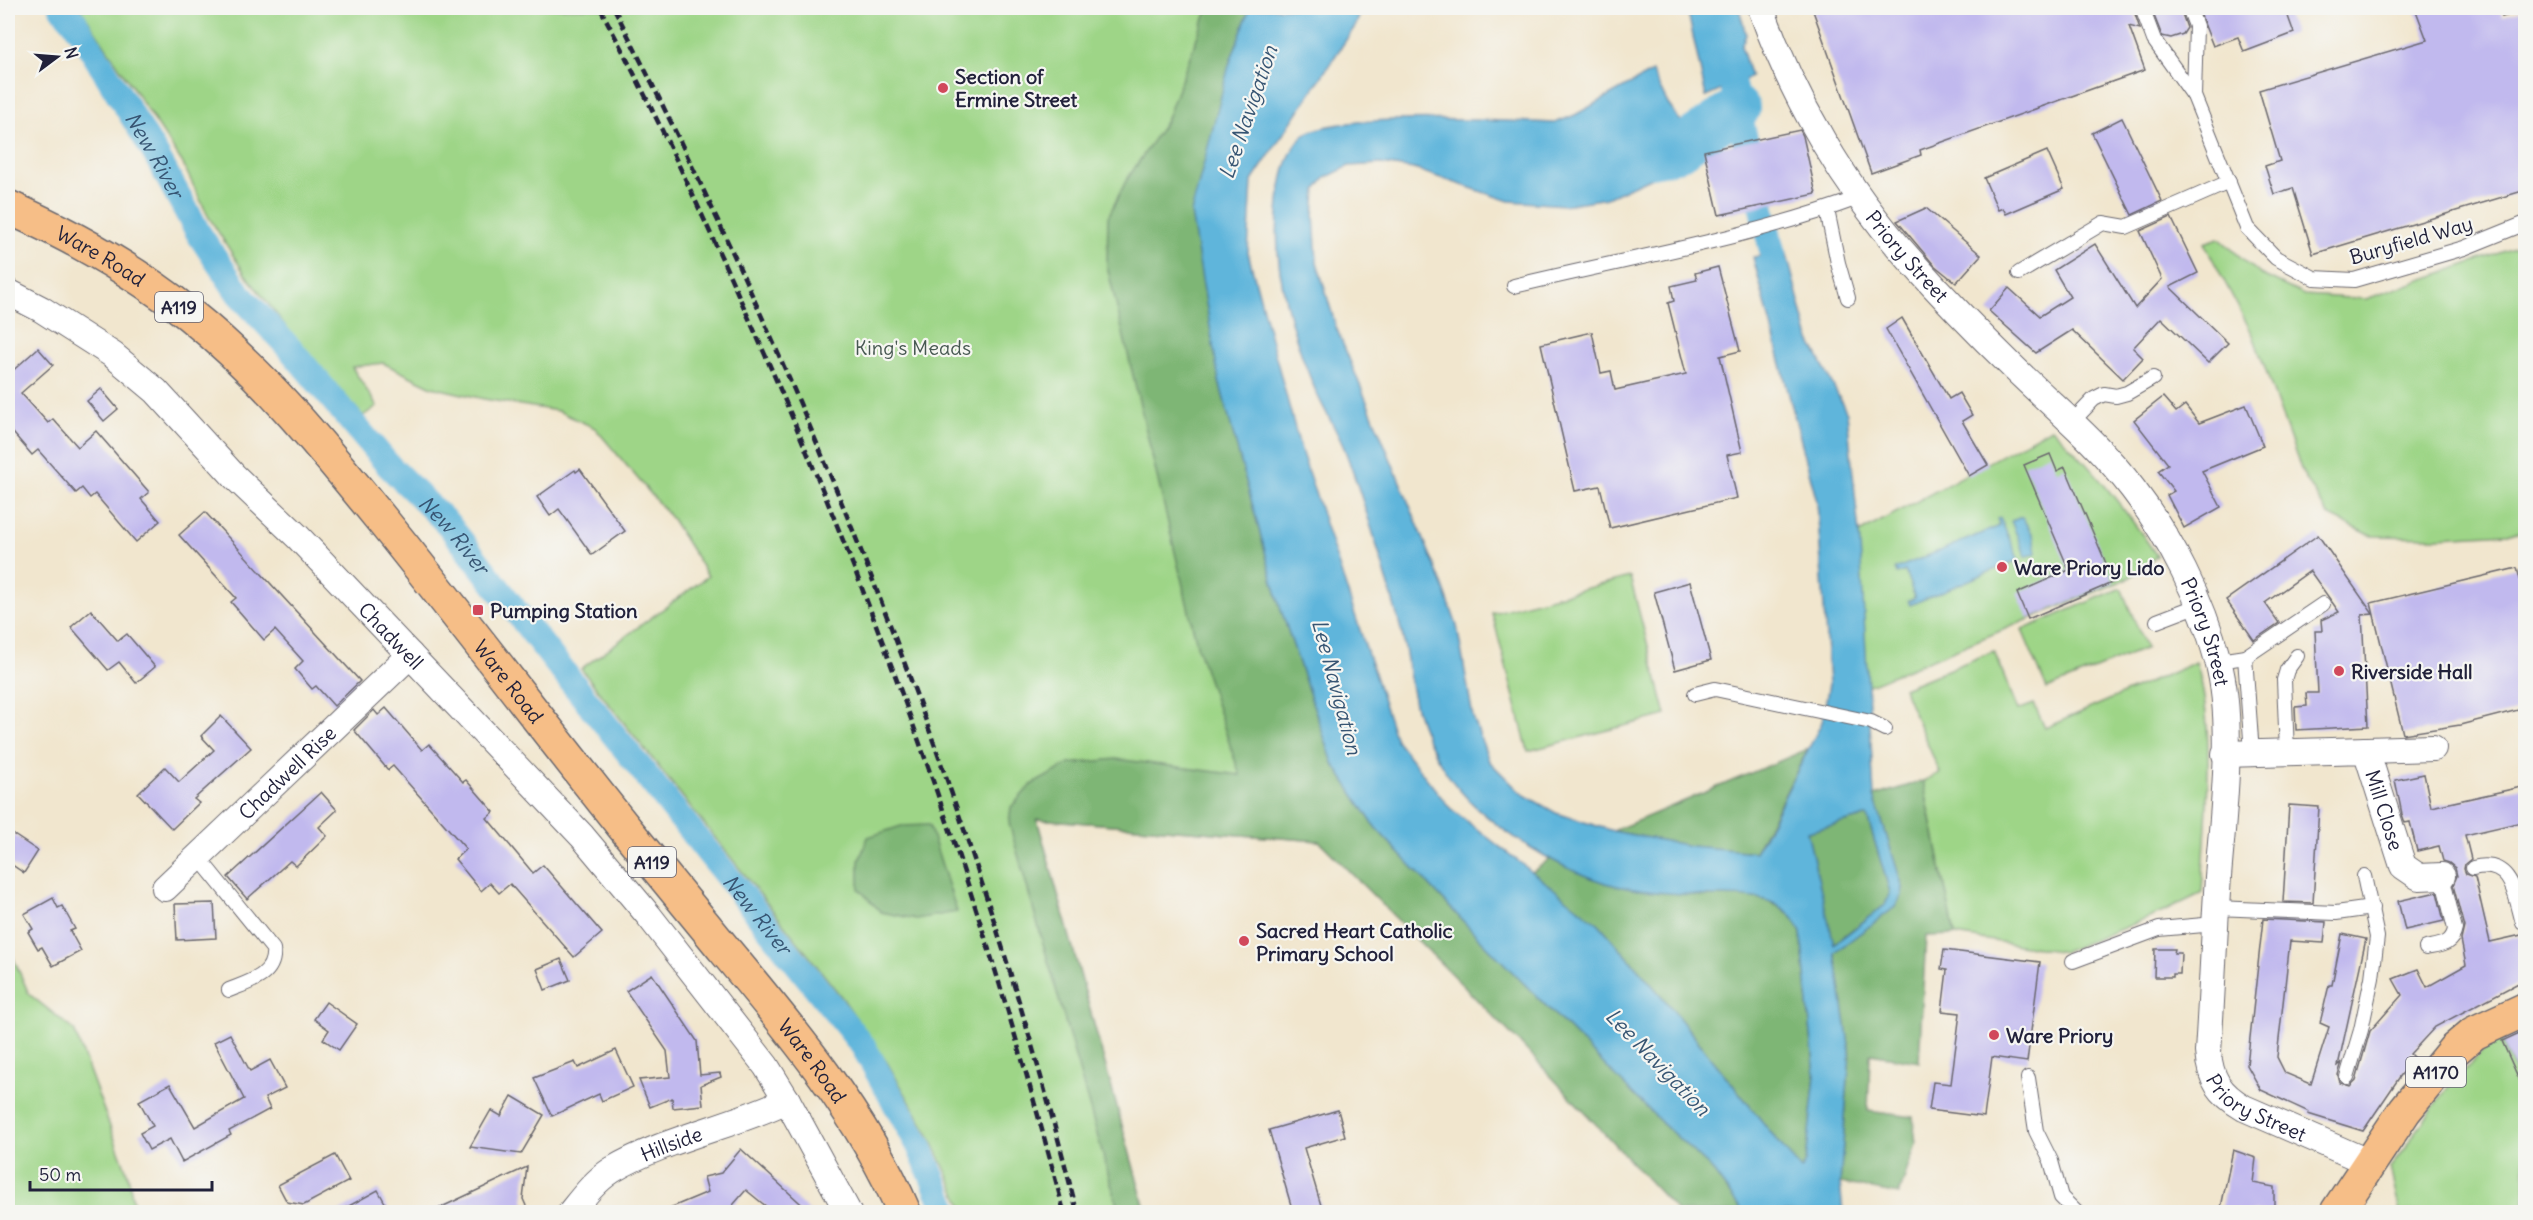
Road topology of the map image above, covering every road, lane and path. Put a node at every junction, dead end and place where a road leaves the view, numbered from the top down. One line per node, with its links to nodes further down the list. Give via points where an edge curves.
1 (1761, 8): 6 (street, Priory Street, via 1788,75)
2 (2142, 8): 4 (lane, via 2154,40)
3 (2189, 8): 4 (lane, via 2196,26)
4 (2194, 96): 5 (lane, Buryfield Way)
5 (2229, 182): 9 (lane, Buryfield Way, via 2247,228 2276,258 2314,278 2354,280 2464,248); 10 (lane, via 2126,227 2103,224)
6 (1858, 198): 8 (lane); 15 (street, Priory Street, via 1910,260)
7 (8, 207): 48 (main road, Ware Road / A119, via 90,247 158,291 261,378 322,445 597,793 782,1018 861,1132)
8 (1827, 210): 11 (lane, via 1743,234); 13 (lane)
9 (2526, 223)
10 (2019, 273)
11 (1514, 286)
12 (8, 291): 19 (street, Chadwell, via 113,355 156,391)
13 (1848, 298)
14 (2153, 378): 15 (lane, via 2127,393 2104,394 2094,399)
15 (2072, 422): 17 (street, Priory Street, via 2133,490 2163,536)
16 (2323, 603): 21 (lane)
17 (2199, 605): 18 (lane); 22 (street, Priory Street)
18 (2157, 621)
19 (410, 656): 30 (street, Chadwell Rise); 44 (street, Chadwell, via 582,836 734,1024)
20 (2297, 656): 27 (lane, via 2284,680)
21 (2246, 657): 22 (lane); 29 (lane)
22 (2219, 661): 28 (street, Priory Street, via 2226,718)
23 (1695, 694): 24 (lane, via 1715,689 1871,722)
24 (1885, 729)
25 (2433, 748): 26 (street, Mill Close)
26 (2366, 750): 27 (street, Mill Close); 32 (street, Mill Close, via 2403,866 2419,877)
27 (2287, 752): 29 (street, Mill Close)
28 (2225, 753): 29 (street, Mill Close); 36 (street, Priory Street)
29 (2252, 753)
30 (199, 858): 34 (street, Chadwell Rise); 40 (lane, via 273,949 272,965 266,974)
31 (2473, 868): 37 (lane, via 2488,866 2505,875 2512,885)
32 (2444, 875): 38 (lane, via 2455,928 2447,943)
33 (2364, 876): 35 (lane)
34 (165, 888)
35 (2372, 908): 36 (lane, via 2336,913); 42 (lane, via 2377,937 2372,978)
36 (2216, 916): 39 (lane, via 2159,929); 45 (street, Priory Street, via 2208,1052 2219,1089 2244,1108)
37 (2523, 923)
38 (2426, 948)
39 (2073, 961)
40 (229, 990)
41 (2526, 1010): 45 (main road, A1170, via 2474,1033 2454,1050 2405,1110)
42 (2347, 1077)
43 (2028, 1078): 49 (lane, via 2036,1131 2051,1161 2061,1197)
44 (788, 1100): 46 (street, Hillside, via 655,1150 612,1171 588,1190); 47 (street)
45 (2370, 1163): 50 (main road, A1170)
46 (571, 1212)
47 (848, 1212)
48 (904, 1212)
49 (2076, 1212)
50 (2337, 1212)

